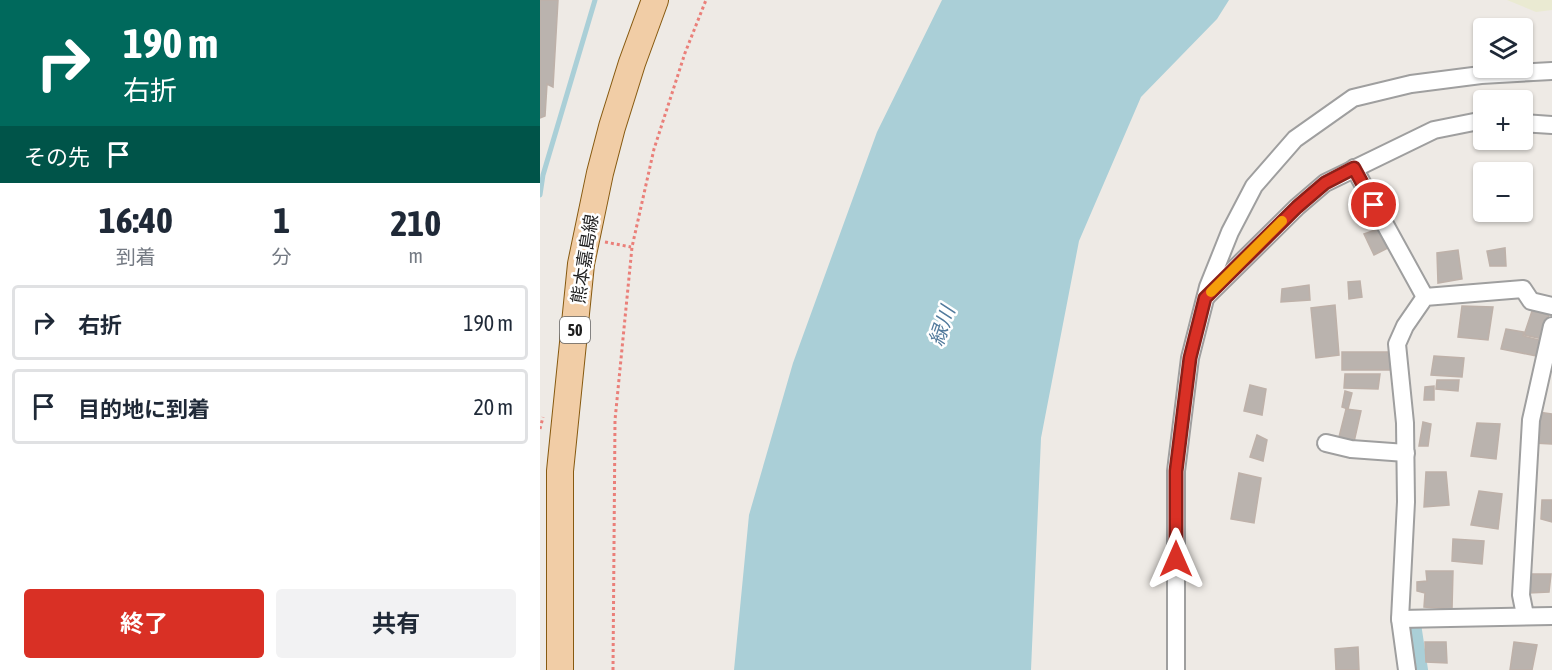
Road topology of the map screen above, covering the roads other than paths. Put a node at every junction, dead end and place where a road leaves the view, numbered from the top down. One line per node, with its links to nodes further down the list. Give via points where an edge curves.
1 (655, 0): 16 (main road, 熊本嘉島線 / 50, via 612,127 581,264 560,471)
2 (1552, 71): 8 (street, via 1411,84 1353,98 1295,139 1254,186 1230,232)
3 (1473, 122): 6 (street, via 1434,130)
4 (1533, 124): 5 (street)
5 (1552, 125)
6 (1354, 168): 7 (street); 8 (street, via 1325,183 1297,207)
7 (1425, 297): 9 (street, via 1523,289 1531,301); 12 (street, via 1397,344)
8 (1205, 298): 17 (street, via 1190,358 1176,471)
9 (1552, 306)
10 (1552, 326): 13 (street, via 1531,420 1521,595)
11 (1326, 443): 12 (street)
12 (1406, 453): 15 (street)
13 (1525, 615): 14 (street); 15 (street)
14 (1552, 616)
15 (1400, 619): 18 (street)
16 (560, 670)
17 (1176, 670)
18 (1407, 670)

